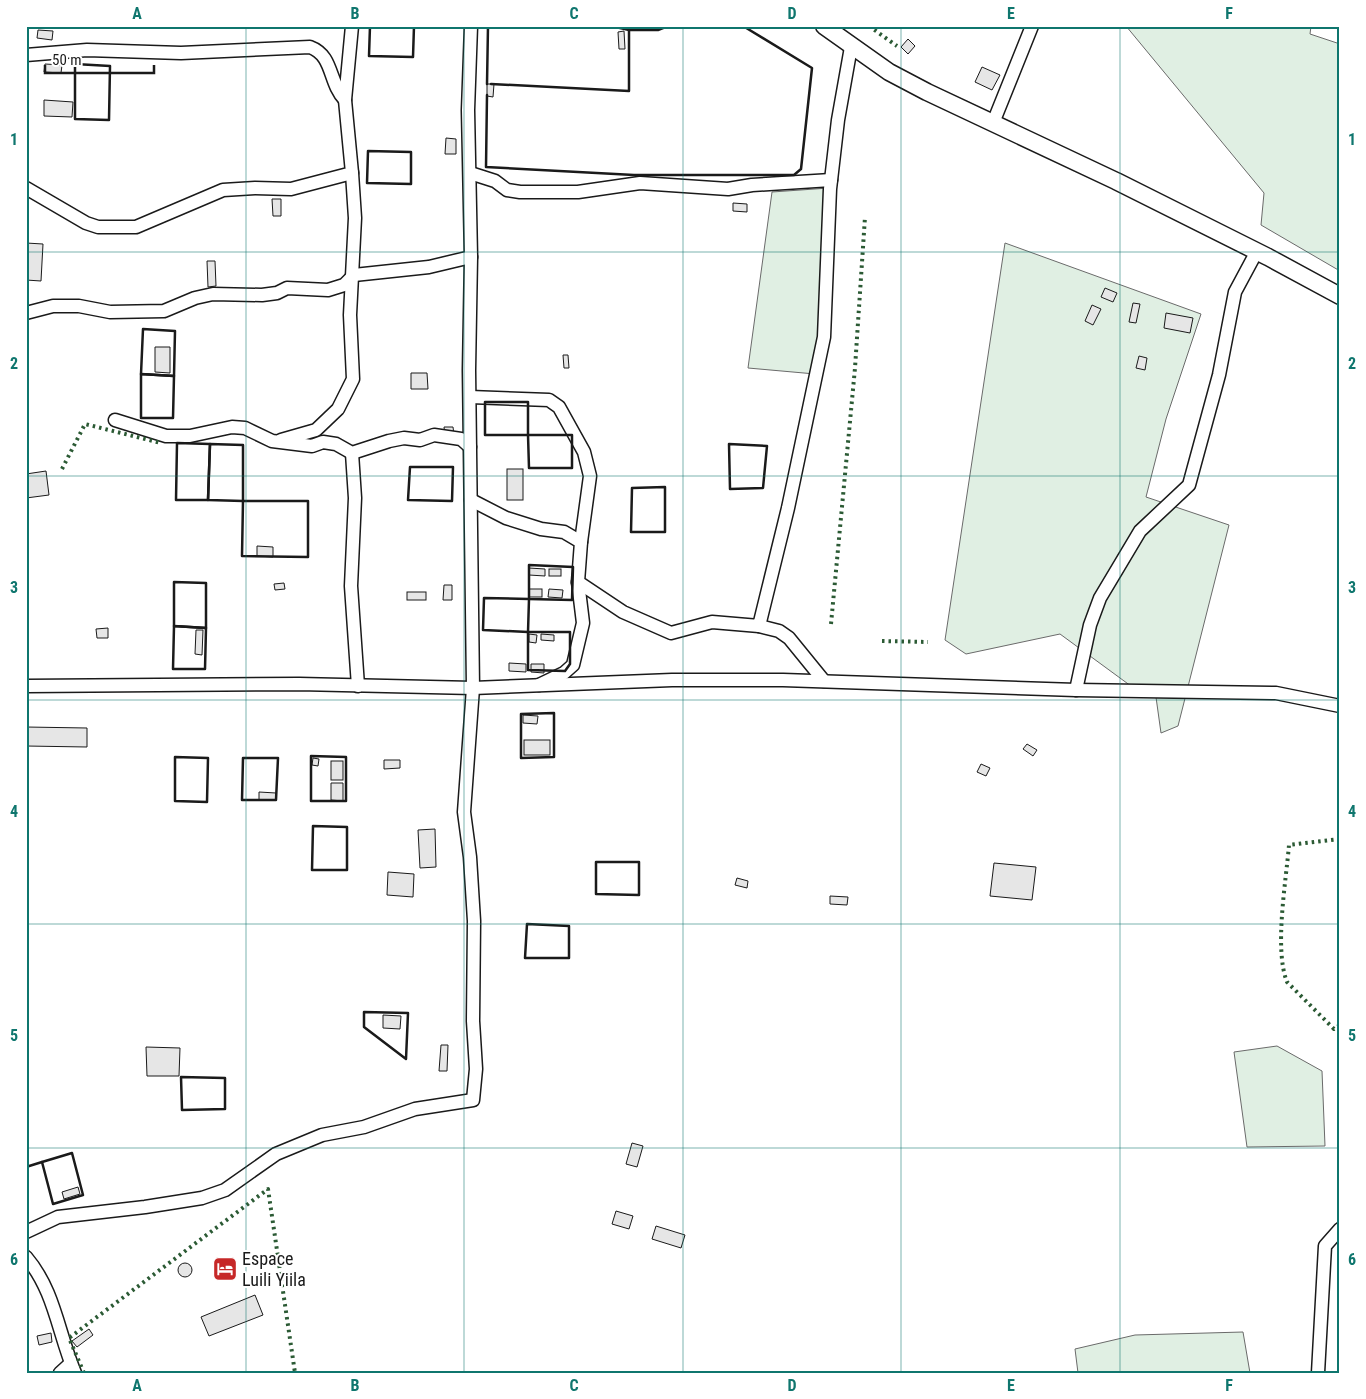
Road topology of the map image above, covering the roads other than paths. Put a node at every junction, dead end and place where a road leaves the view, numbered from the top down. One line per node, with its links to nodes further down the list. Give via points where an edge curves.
1 (352, 26): 7 (street)
2 (471, 26): 9 (street)
3 (824, 26): 5 (street)
4 (1032, 26): 8 (street)
5 (851, 47): 8 (street, via 920,88); 11 (street)
6 (26, 55): 7 (street, via 87,50 181,53 310,47 320,51 328,63 336,90)
7 (345, 100): 10 (street)
8 (993, 122): 13 (street)
9 (470, 173): 11 (street, via 495,181 507,190 520,192 578,192 640,183 728,189); 14 (street)
10 (352, 174): 12 (street, via 291,189 223,190 136,227 98,227 86,223); 15 (street)
11 (831, 180): 26 (street, via 824,337)
12 (26, 188)
13 (1257, 252): 16 (street); 32 (street, via 1235,292 1219,375 1189,485 1140,532 1100,598 1090,625)
14 (471, 257): 15 (street, via 429,268); 18 (street)
15 (354, 275): 17 (street, via 344,285 328,290 287,288 262,295 213,294 164,311 118,312 53,306); 20 (street, via 350,315 353,379 338,409 316,430)
16 (1340, 296)
17 (26, 314)
18 (470, 397): 21 (street); 24 (street, via 549,400 559,407 584,452 590,476)
19 (115, 420): 20 (street, via 166,436 245,428)
20 (276, 442): 22 (street, via 312,446 323,442 336,444)
21 (470, 447): 22 (street, via 460,439 434,435 420,440 404,438 390,441); 23 (street)
22 (352, 453): 29 (street, via 355,498 351,586)
23 (471, 500): 24 (street, via 506,518 564,532); 30 (street)
24 (581, 542): 25 (street)
25 (578, 582): 26 (street, via 623,612 671,633 712,622); 31 (street, via 583,623 572,665 564,673)
26 (760, 626): 27 (street, via 779,631 789,638)
27 (824, 681): 31 (street, via 672,680); 32 (street)
28 (26, 686): 29 (street)
29 (358, 686): 30 (street)
30 (473, 688): 31 (street); 35 (street, via 464,812 474,921 476,1069 473,1100 415,1109 364,1127 322,1135 276,1154 225,1190 202,1198 58,1217)
31 (535, 688)
32 (1076, 690): 33 (street, via 1276,693)
33 (1340, 706)
34 (1340, 1229): 39 (street, via 1326,1246)
35 (26, 1232)
36 (26, 1257): 37 (street, via 41,1277 55,1307)
37 (73, 1368): 38 (street)
38 (60, 1373)
39 (1318, 1373)

